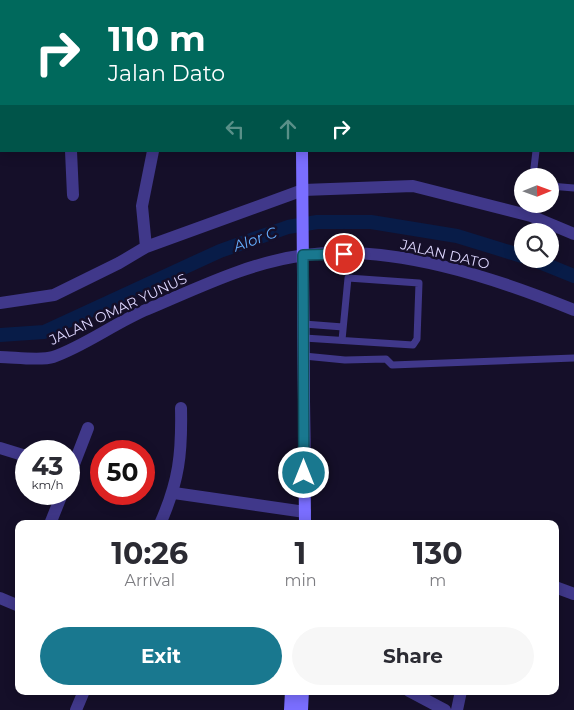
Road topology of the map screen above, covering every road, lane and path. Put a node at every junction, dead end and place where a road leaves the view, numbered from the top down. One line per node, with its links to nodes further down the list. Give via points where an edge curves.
1 (71, 152): 9 (street)
2 (153, 152): 11 (street, via 142,206)
3 (302, 152): 8 (main road)
4 (536, 152): 5 (lane)
5 (534, 168)
6 (559, 187): 7 (lane)
7 (574, 188)
8 (303, 190): 10 (street, via 413,186 531,216); 11 (street); 12 (main road)
9 (73, 195)
10 (574, 234)
11 (146, 247): 13 (street, via 54,295)
12 (303, 255): 14 (street, JALAN DATO, via 382,255 442,266 525,290); 15 (main road); 19 (street, JALAN OMAR YUNUS, via 244,269 139,313 52,358)
13 (0, 303)
14 (574, 310)
15 (304, 324): 16 (lane); 17 (main road)
16 (343, 327): 18 (lane); 18 (lane, via 348,278 419,283 415,344)
17 (304, 338): 18 (lane); 20 (main road)
18 (342, 340)
19 (0, 356)
20 (304, 356): 21 (lane, via 386,359 392,365); 29 (main road)
21 (574, 358)
22 (182, 408): 27 (street, via 182,449)
23 (88, 428): 25 (street)
24 (0, 448): 26 (street)
25 (80, 448)
26 (15, 453)
27 (174, 493): 29 (street); 31 (street)
28 (58, 505): 30 (street)
29 (305, 518)
30 (52, 520)
31 (162, 520)
32 (559, 588): 33 (street)
33 (574, 594)
34 (0, 598): 35 (street)
35 (15, 603)
36 (82, 695): 41 (street)
37 (291, 695): 42 (main road)
38 (304, 695): 43 (main road)
39 (417, 695): 44 (street)
40 (460, 695): 45 (street)
41 (76, 710)
42 (290, 710)
43 (302, 710)
44 (445, 710)
45 (457, 710)

